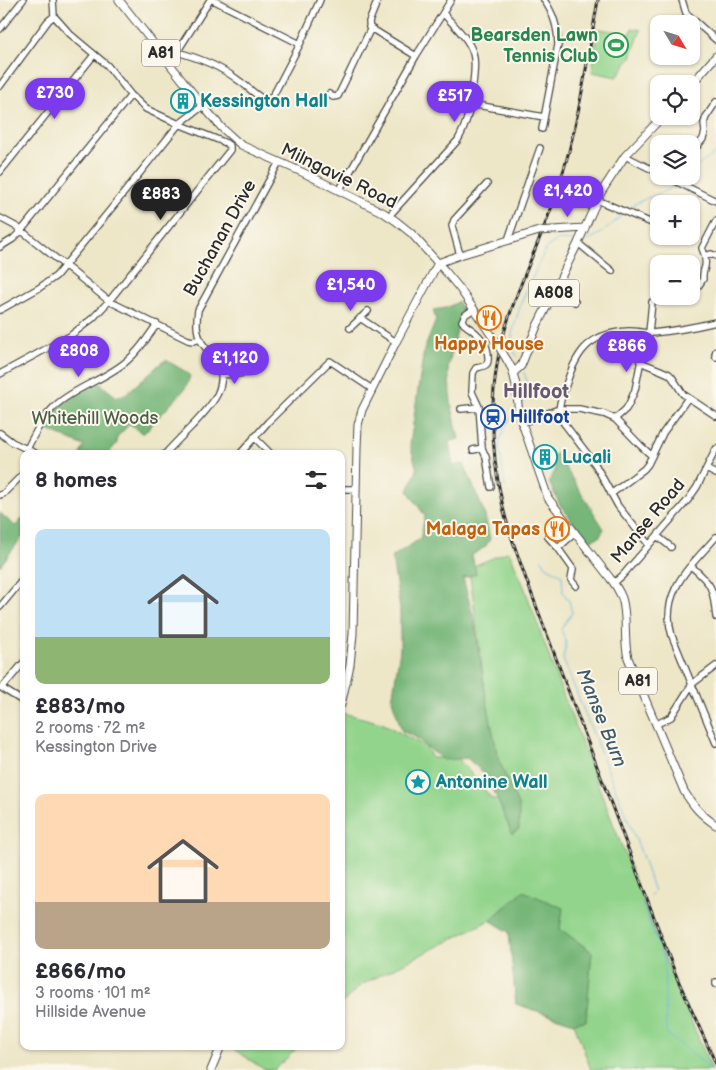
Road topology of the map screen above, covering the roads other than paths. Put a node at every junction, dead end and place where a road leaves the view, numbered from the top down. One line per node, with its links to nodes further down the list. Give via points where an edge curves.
1 (23, 0): 13 (street)
2 (53, 0): 11 (street)
3 (119, 0): 20 (main road, Milngavie Road / A81)
4 (212, 0): 15 (street); 16 (street)
5 (320, 0): 15 (street)
6 (451, 0): 10 (street)
7 (544, 0): 28 (street, via 551,9 558,34)
8 (682, 0): 14 (street, via 686,13)
9 (376, 2): 12 (street)
10 (442, 13): 18 (street); 26 (street, via 464,36 473,53)
11 (54, 16): 17 (street); 22 (street)
12 (369, 27): 18 (street); 23 (street, via 338,96)
13 (0, 29)
14 (716, 40)
15 (300, 44): 16 (street, via 275,92 271,98 263,100 224,70)
16 (177, 52): 20 (street)
17 (94, 55): 24 (street, via 107,65); 37 (street)
18 (416, 56): 40 (street)
19 (716, 56): 21 (main road)
20 (167, 60): 27 (main road, Milngavie Road / A81)
21 (700, 75)
22 (0, 86)
23 (329, 94)
24 (131, 95): 29 (street, via 146,109); 48 (street)
25 (716, 102): 32 (street, via 706,117 705,132)
26 (471, 104): 28 (street); 43 (street, via 458,140)
27 (203, 106): 29 (street); 35 (main road, Milngavie Road / A81, via 241,145)
28 (544, 116): 31 (street)
29 (179, 124): 56 (street); 60 (street, via 226,142 230,150)
30 (654, 125): 34 (main road, A808)
31 (542, 129)
32 (700, 142)
33 (540, 148): 49 (street)
34 (625, 156): 36 (street); 41 (main road, A808)
35 (279, 162): 40 (main road, Milngavie Road / A81); 71 (street, Buchanan Drive, via 198,310 196,323)
36 (650, 168)
37 (0, 172)
38 (487, 184): 52 (street, via 453,222)
39 (683, 185): 42 (street)
40 (339, 191): 43 (main road, Milngavie Road / A81)
41 (597, 200): 46 (street); 47 (main road, A808)
42 (716, 201)
43 (389, 216): 55 (main road, Milngavie Road / A81, via 411,233)
44 (0, 218): 48 (street)
45 (716, 221): 53 (street, via 702,248)
46 (650, 222)
47 (585, 228): 49 (main road, bridge, via 535,231); 50 (main road, A808)
48 (21, 231): 51 (street); 56 (street)
49 (508, 240): 52 (main road)
50 (578, 243): 57 (street); 59 (main road, A808)
51 (0, 247)
52 (460, 255): 55 (main road)
53 (705, 256): 54 (street); 58 (street)
54 (716, 256)
55 (438, 263): 63 (main road, Milngavie Road / A81); 72 (main road)
56 (65, 266): 60 (street); 64 (street, via 47,283)
57 (612, 271)
58 (700, 284)
59 (556, 287): 61 (street); 75 (main road, A808)
60 (109, 301): 68 (street); 80 (street, via 70,336)
61 (575, 302)
62 (652, 305): 70 (street)
63 (474, 309): 76 (main road, Milngavie Road / A81, bridge); 84 (street, via 462,320 488,351 486,366 476,368 473,373 472,392)
64 (0, 310)
65 (368, 311): 66 (street)
66 (360, 318): 69 (street); 72 (street)
67 (716, 322): 70 (street)
68 (157, 324): 71 (street, via 193,342); 93 (street, via 128,360 58,403 43,418)
69 (350, 328)
70 (650, 333): 77 (street); 86 (street, via 610,333 588,345 571,368)
71 (200, 339): 81 (street, via 215,358)
72 (396, 342): 82 (main road)
73 (716, 351): 74 (street)
74 (716, 357)
75 (523, 358): 76 (main road, via 518,362); 79 (main road, A808, via 521,366)
76 (508, 362): 79 (main road, Milngavie Road / A81)
77 (640, 362): 83 (street, via 669,374); 88 (street, via 630,404)
78 (248, 373): 81 (street)
79 (513, 373): 89 (main road, Milngavie Road / A81)
80 (0, 374)
81 (221, 375): 95 (street, via 214,402)
82 (372, 389): 91 (street, via 330,361); 105 (main road, via 359,420)
83 (688, 398): 87 (street); 99 (street, via 663,433)
84 (479, 407): 85 (street); 92 (street)
85 (461, 409)
86 (559, 409): 88 (street, via 590,410); 89 (street); 106 (street, via 563,423 595,464)
87 (716, 416)
88 (615, 419): 99 (street)
89 (521, 422): 108 (main road, Milngavie Road / A81, via 548,498)
90 (0, 433): 93 (street)
91 (254, 437): 96 (street); 97 (street)
92 (482, 448): 98 (street); 103 (street)
93 (27, 449)
94 (716, 449): 100 (street, Manse Road)
95 (169, 450)
96 (243, 450)
97 (267, 450)
98 (473, 450)
99 (652, 456): 106 (street, via 641,472)
100 (706, 469): 101 (street); 109 (street, Manse Road, via 694,492)
101 (716, 474)
102 (20, 477): 107 (street)
103 (491, 487)
104 (345, 489): 105 (street)
105 (356, 489): 125 (main road, via 353,634)
106 (611, 494): 112 (street)
107 (0, 495)
108 (575, 533): 114 (street); 117 (main road, Milngavie Road / A81)
109 (657, 536): 112 (street, Manse Road); 113 (street)
110 (548, 537): 114 (street)
111 (716, 537): 115 (street)
112 (649, 545): 117 (street, Manse Road)
113 (671, 547)
114 (558, 548): 118 (street, via 573,569 571,580)
115 (691, 566): 120 (street, via 712,589); 123 (street, via 675,587 668,614 672,636)
116 (20, 583): 119 (street)
117 (614, 583): 127 (main road, Milngavie Road / A81, via 624,608 628,658)
118 (576, 586)
119 (0, 606)
120 (716, 617)
121 (716, 666): 123 (street)
122 (20, 667): 124 (street)
123 (692, 684): 127 (street, via 671,717); 128 (street)
124 (1, 688): 126 (street)
125 (345, 688)
126 (20, 700)
127 (656, 724): 129 (main road, Milngavie Road / A81, via 684,791 700,813)
128 (716, 743)
129 (716, 825)
130 (219, 1050): 131 (main road)
131 (211, 1070)

